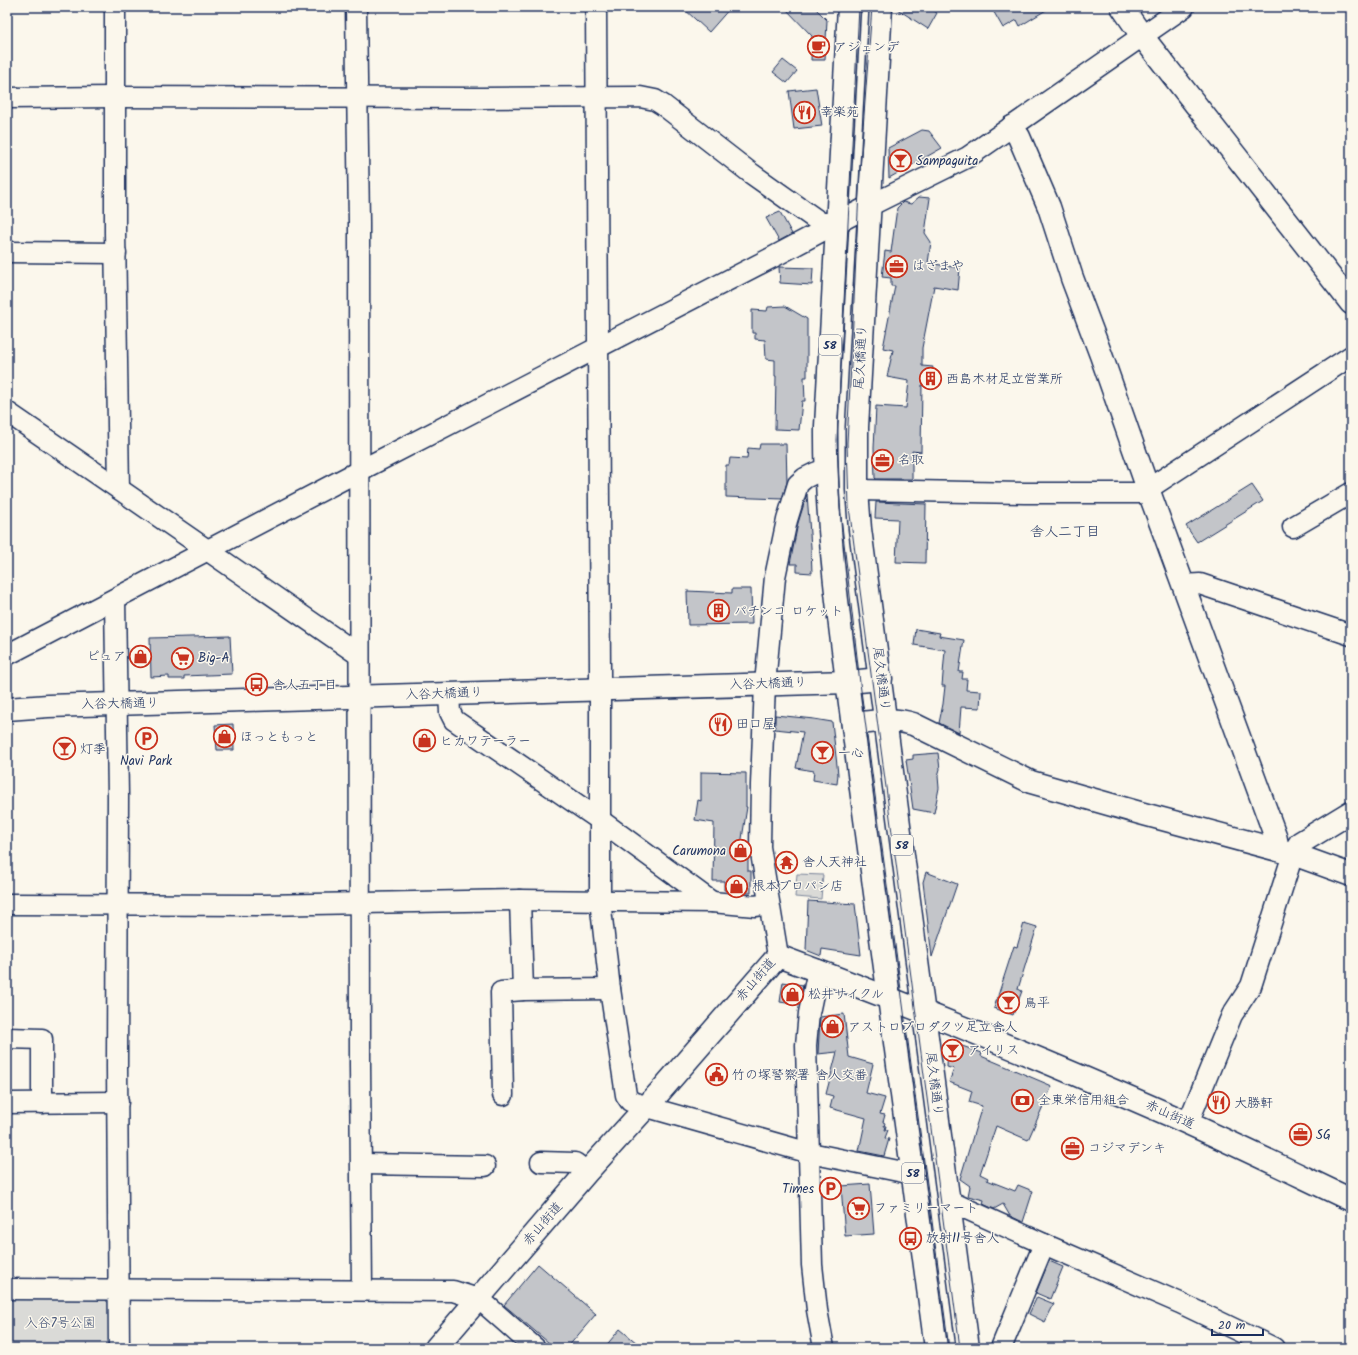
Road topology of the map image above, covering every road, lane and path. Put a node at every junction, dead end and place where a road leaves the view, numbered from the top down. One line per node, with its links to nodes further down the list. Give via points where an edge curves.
1 (115, 7): 9 (street)
2 (356, 7): 12 (street)
3 (596, 7): 10 (street)
4 (849, 7): 15 (street, 58)
5 (881, 7): 14 (street, 尾久橋通り / 58)
6 (1122, 7): 8 (street)
7 (1184, 7): 8 (street)
8 (1142, 36): 13 (street); 18 (street)
9 (115, 97): 11 (street); 12 (street); 17 (street)
10 (597, 97): 12 (street); 15 (street, via 640,97 655,100 821,223); 19 (street)
11 (7, 98)
12 (357, 98): 23 (street)
13 (1012, 127): 14 (street, via 968,157); 25 (street, via 1019,137 1049,207)
14 (869, 206): 15 (street); 26 (street, 尾久橋通り / 58, via 857,427)
15 (836, 223): 19 (street); 22 (street, 58)
16 (7, 252): 17 (street)
17 (116, 253): 24 (street)
18 (1351, 303)
19 (598, 348): 23 (street); 38 (street)
20 (1351, 356): 25 (street)
21 (7, 412): 24 (street)
22 (826, 469): 36 (street, 58, via 830,534); 37 (street, via 798,484 791,507 775,577)
23 (360, 471): 29 (street); 33 (street)
24 (119, 488): 29 (street)
25 (1148, 489): 26 (street, via 1140,493); 30 (street)
26 (857, 490): 35 (street, 尾久橋通り / 58)
27 (1351, 493): 28 (street)
28 (1292, 527)
29 (208, 550): 31 (street); 33 (street)
30 (1183, 585): 32 (street, via 1200,584); 47 (street, via 1275,835)
31 (115, 599): 34 (street); 41 (street)
32 (1351, 635)
33 (359, 655): 40 (street)
34 (7, 656)
35 (881, 679): 36 (street, 入谷大橋通り); 43 (street, 尾久橋通り / 58)
36 (848, 682): 37 (street, 入谷大橋通り); 44 (street, 58)
37 (765, 684): 38 (street, 入谷大橋通り); 55 (street, via 760,847)
38 (600, 689): 39 (street, 入谷大橋通り); 46 (street)
39 (450, 694): 40 (street, 入谷大橋通り); 46 (street, via 450,712 454,720)
40 (360, 697): 41 (street, 入谷大橋通り); 51 (street)
41 (118, 704): 42 (street, 入谷大橋通り); 54 (street)
42 (7, 709)
43 (886, 720): 44 (street); 47 (street, via 901,720 913,724 1031,782); 61 (street, 尾久橋通り / 58)
44 (853, 724): 60 (street, 58)
45 (1351, 812): 47 (street)
46 (600, 820): 50 (street); 52 (street)
47 (1286, 852): 48 (street); 68 (street, via 1251,986 1232,1015)
48 (1351, 875)
49 (520, 900): 50 (street); 51 (street); 59 (street)
50 (600, 900): 52 (street); 58 (street)
51 (360, 902): 54 (street, via 264,905); 71 (street)
52 (712, 902): 55 (street, via 756,906)
53 (7, 904): 54 (street)
54 (118, 904): 64 (street)
55 (769, 904): 56 (street)
56 (778, 956): 57 (street, 赤山街道); 67 (street, 赤山街道)
57 (818, 970): 60 (street, 赤山街道); 69 (street, via 809,1013 806,1045)
58 (610, 989): 59 (street); 67 (street, via 626,1095 630,1101)
59 (523, 990): 63 (street, via 501,992)
60 (889, 998): 61 (street, 赤山街道); 74 (street, 58)
61 (925, 1012): 68 (street, 赤山街道); 76 (street, 尾久橋通り / 58)
62 (7, 1038): 66 (street, via 42,1039)
63 (503, 1095)
64 (118, 1102): 66 (street); 79 (street)
65 (7, 1103): 66 (street)
66 (42, 1103)
67 (647, 1107): 69 (street); 73 (street, 赤山街道)
68 (1188, 1123): 75 (street, 赤山街道)
69 (810, 1153): 74 (street); 85 (street, via 812,1265)
70 (541, 1162): 73 (street, via 575,1163)
71 (362, 1164): 72 (street); 80 (street)
72 (485, 1166)
73 (587, 1172): 81 (street, 赤山街道)
74 (913, 1174): 86 (street, 58)
75 (1351, 1200)
76 (949, 1201): 77 (street); 87 (street, 尾久橋通り / 58)
77 (1044, 1244): 88 (street); 89 (street, via 1180,1303)
78 (7, 1289): 79 (street)
79 (119, 1289): 80 (street); 82 (street)
80 (362, 1290): 81 (street, via 453,1291)
81 (478, 1299): 83 (street, 赤山街道); 84 (street)
82 (119, 1348)
83 (436, 1348)
84 (535, 1348)
85 (824, 1348)
86 (936, 1348)
87 (968, 1348)
88 (1001, 1348)
89 (1274, 1348)

